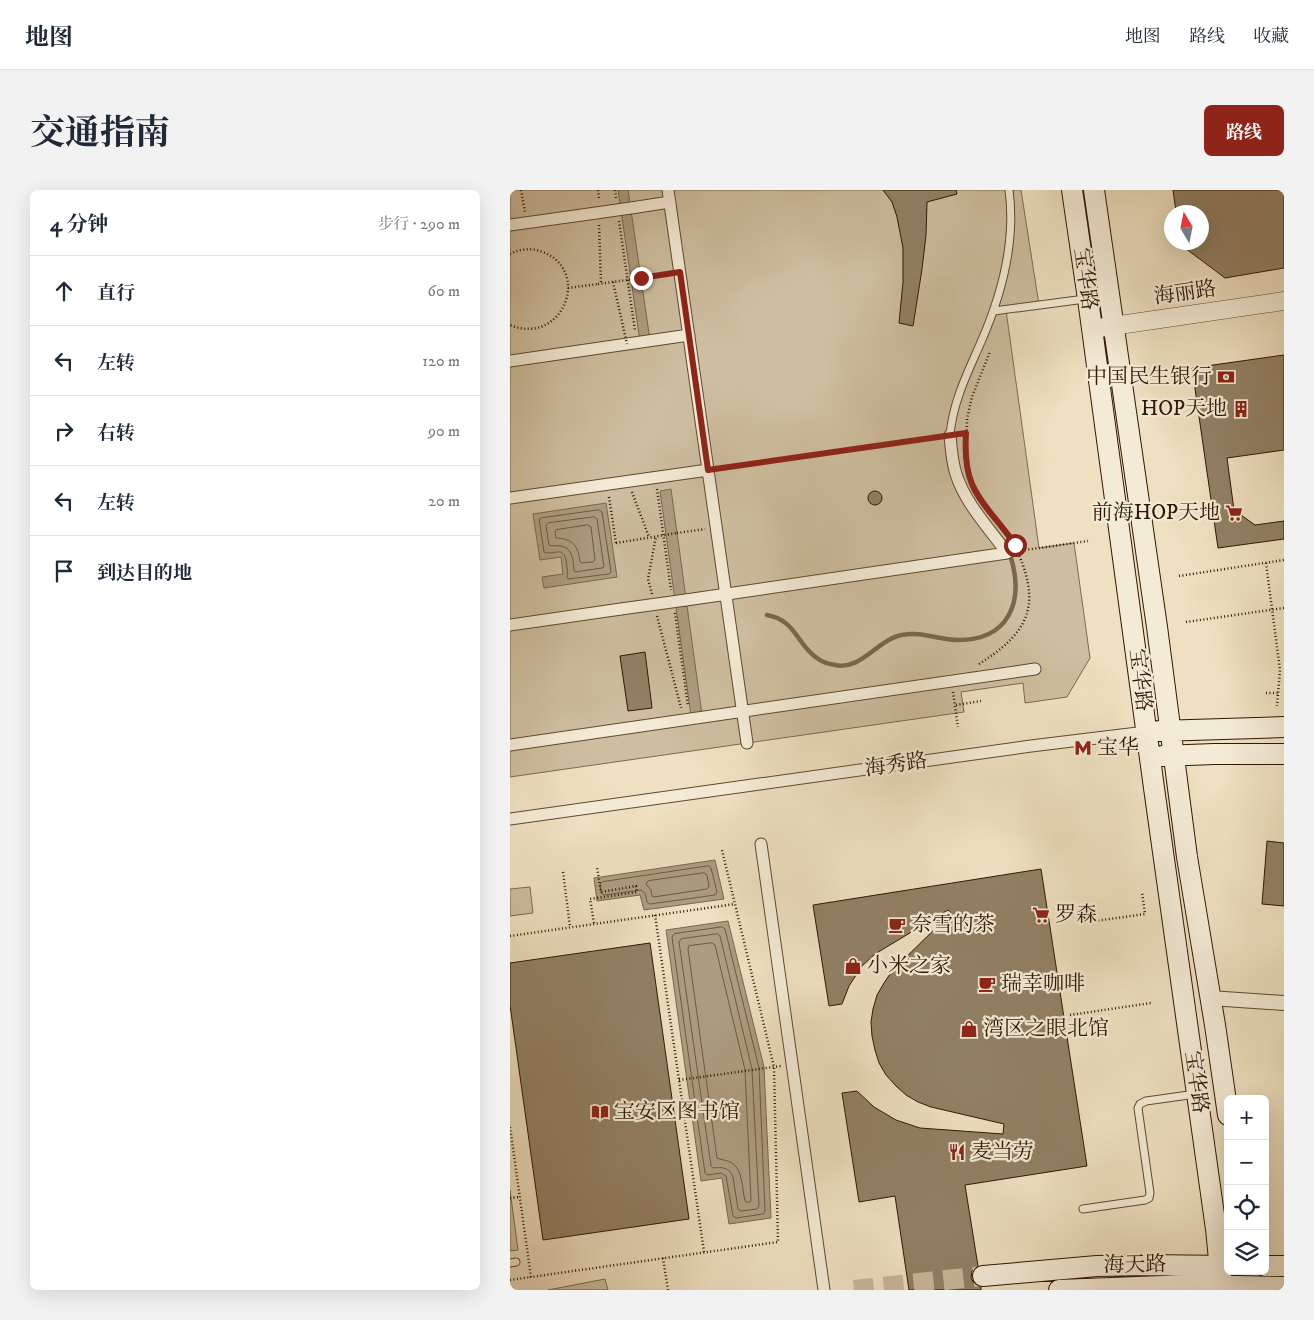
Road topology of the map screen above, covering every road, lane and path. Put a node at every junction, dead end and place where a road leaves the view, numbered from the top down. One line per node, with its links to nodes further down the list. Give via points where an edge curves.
1 (521, 190): 10 (path)
2 (598, 190): 9 (path)
3 (615, 190): 8 (path)
4 (1010, 190): 20 (lane, via 1011,233)
5 (1072, 190): 18 (main road, 宝华路)
6 (1094, 190): 22 (main road, 宝华路)
7 (669, 196): 8 (street, bridge); 13 (street)
8 (618, 209): 9 (street, bridge); 14 (path)
9 (597, 212): 10 (street); 16 (path)
10 (526, 223): 11 (street)
11 (510, 225)
12 (510, 254): 17 (path, via 524,249 546,253 562,268)
13 (680, 272): 14 (path, bridge); 24 (street)
14 (628, 280): 15 (path, bridge); 25 (path)
15 (613, 282): 16 (path, bridge); 25 (path, bridge)
16 (600, 284): 17 (path)
17 (568, 288): 21 (path, via 564,308 550,323 531,329)
18 (1088, 298): 20 (lane); 23 (main road, 宝华路)
19 (1284, 302): 22 (street, 海丽路)
20 (994, 311): 28 (lane, via 959,394)
21 (510, 325)
22 (1114, 326): 23 (street, 海丽路); 43 (main road, 宝华路)
23 (1092, 328): 44 (main road, 宝华路)
24 (689, 335): 25 (street); 30 (street)
25 (632, 344): 27 (street)
26 (992, 345): 29 (path, via 967,419)
27 (510, 361)
28 (950, 435): 30 (path); 38 (street, via 956,473 964,494)
29 (966, 462)
30 (708, 470): 31 (street); 34 (street)
31 (628, 482): 32 (street); 36 (path)
32 (607, 484): 33 (street); 36 (path, bridge, via 616,543)
33 (510, 498)
34 (716, 527): 35 (path, bridge); 42 (street)
35 (656, 536): 36 (path, bridge); 45 (path, via 648,579)
36 (649, 538)
37 (1088, 541): 38 (path)
38 (1014, 550): 42 (street); 50 (path, via 1028,581 1025,619 1008,643)
39 (1284, 560): 40 (path)
40 (1266, 563): 41 (path); 47 (path)
41 (1180, 576)
42 (726, 594): 45 (street, bridge); 58 (street)
43 (1152, 594): 44 (main road, via 1150,604 1144,608 1133,606); 62 (main road, 宝华路)
44 (1129, 597): 63 (main road, 宝华路)
45 (654, 604): 49 (street, bridge); 59 (path)
46 (1284, 608): 47 (path)
47 (1272, 610): 48 (path); 54 (path, via 1280,670)
48 (1186, 622)
49 (510, 625)
50 (975, 666)
51 (1035, 669): 52 (street)
52 (952, 681): 56 (path); 58 (street)
53 (1266, 693): 54 (path)
54 (1278, 693): 57 (path)
55 (981, 701): 56 (path)
56 (955, 705): 60 (path)
57 (1278, 706)
58 (742, 711): 59 (street); 64 (street)
59 (684, 720): 65 (street)
60 (958, 727)
61 (1284, 727): 62 (main road, 海秀路)
62 (1170, 730): 63 (main road, 海秀路); 67 (main road, 宝华路)
63 (1146, 732): 68 (main road, 宝华路); 69 (street, 海秀路)
64 (747, 743)
65 (510, 745)
66 (1284, 754): 67 (main road)
67 (1174, 755): 68 (main road); 81 (main road, 宝华路)
68 (1150, 757): 87 (main road, 宝华路)
69 (510, 819)
70 (761, 844): 105 (street)
71 (722, 850): 75 (path)
72 (597, 867): 78 (path, via 601,892 636,886 637,892 590,899)
73 (563, 872): 79 (path)
74 (1142, 892): 77 (path, via 1145,914)
75 (735, 904): 76 (path); 93 (path, via 774,1066 778,1242)
76 (656, 915): 78 (path); 86 (path)
77 (1081, 922)
78 (594, 924): 79 (path)
79 (570, 927): 80 (path)
80 (510, 936)
81 (1210, 998): 83 (street); 88 (main road, 宝华路)
82 (1151, 1003): 84 (path)
83 (1284, 1003)
84 (1070, 1016)
85 (766, 1068): 86 (path)
86 (679, 1080): 93 (path)
87 (1198, 1094): 92 (lane, via 1146,1101 1138,1108 1149,1198); 95 (main road, 宝华路)
88 (1225, 1095)
89 (510, 1127): 90 (path)
90 (520, 1197): 91 (path); 99 (path)
91 (510, 1198)
92 (1083, 1209)
93 (704, 1252): 94 (path)
94 (663, 1258): 99 (path); 104 (path)
95 (1224, 1266): 98 (main road, 海天路, via 1097,1266); 103 (main road, 宝华路)
96 (1269, 1266): 97 (main road)
97 (1284, 1266)
98 (983, 1276)
99 (531, 1277): 100 (path)
100 (510, 1280)
101 (1248, 1282): 102 (main road, 海天路); 103 (main road, 海天路)
102 (1284, 1287)
103 (1222, 1288): 106 (main road, 海天路, via 1177,1285)
104 (668, 1290)
105 (824, 1290)
106 (1059, 1290)

